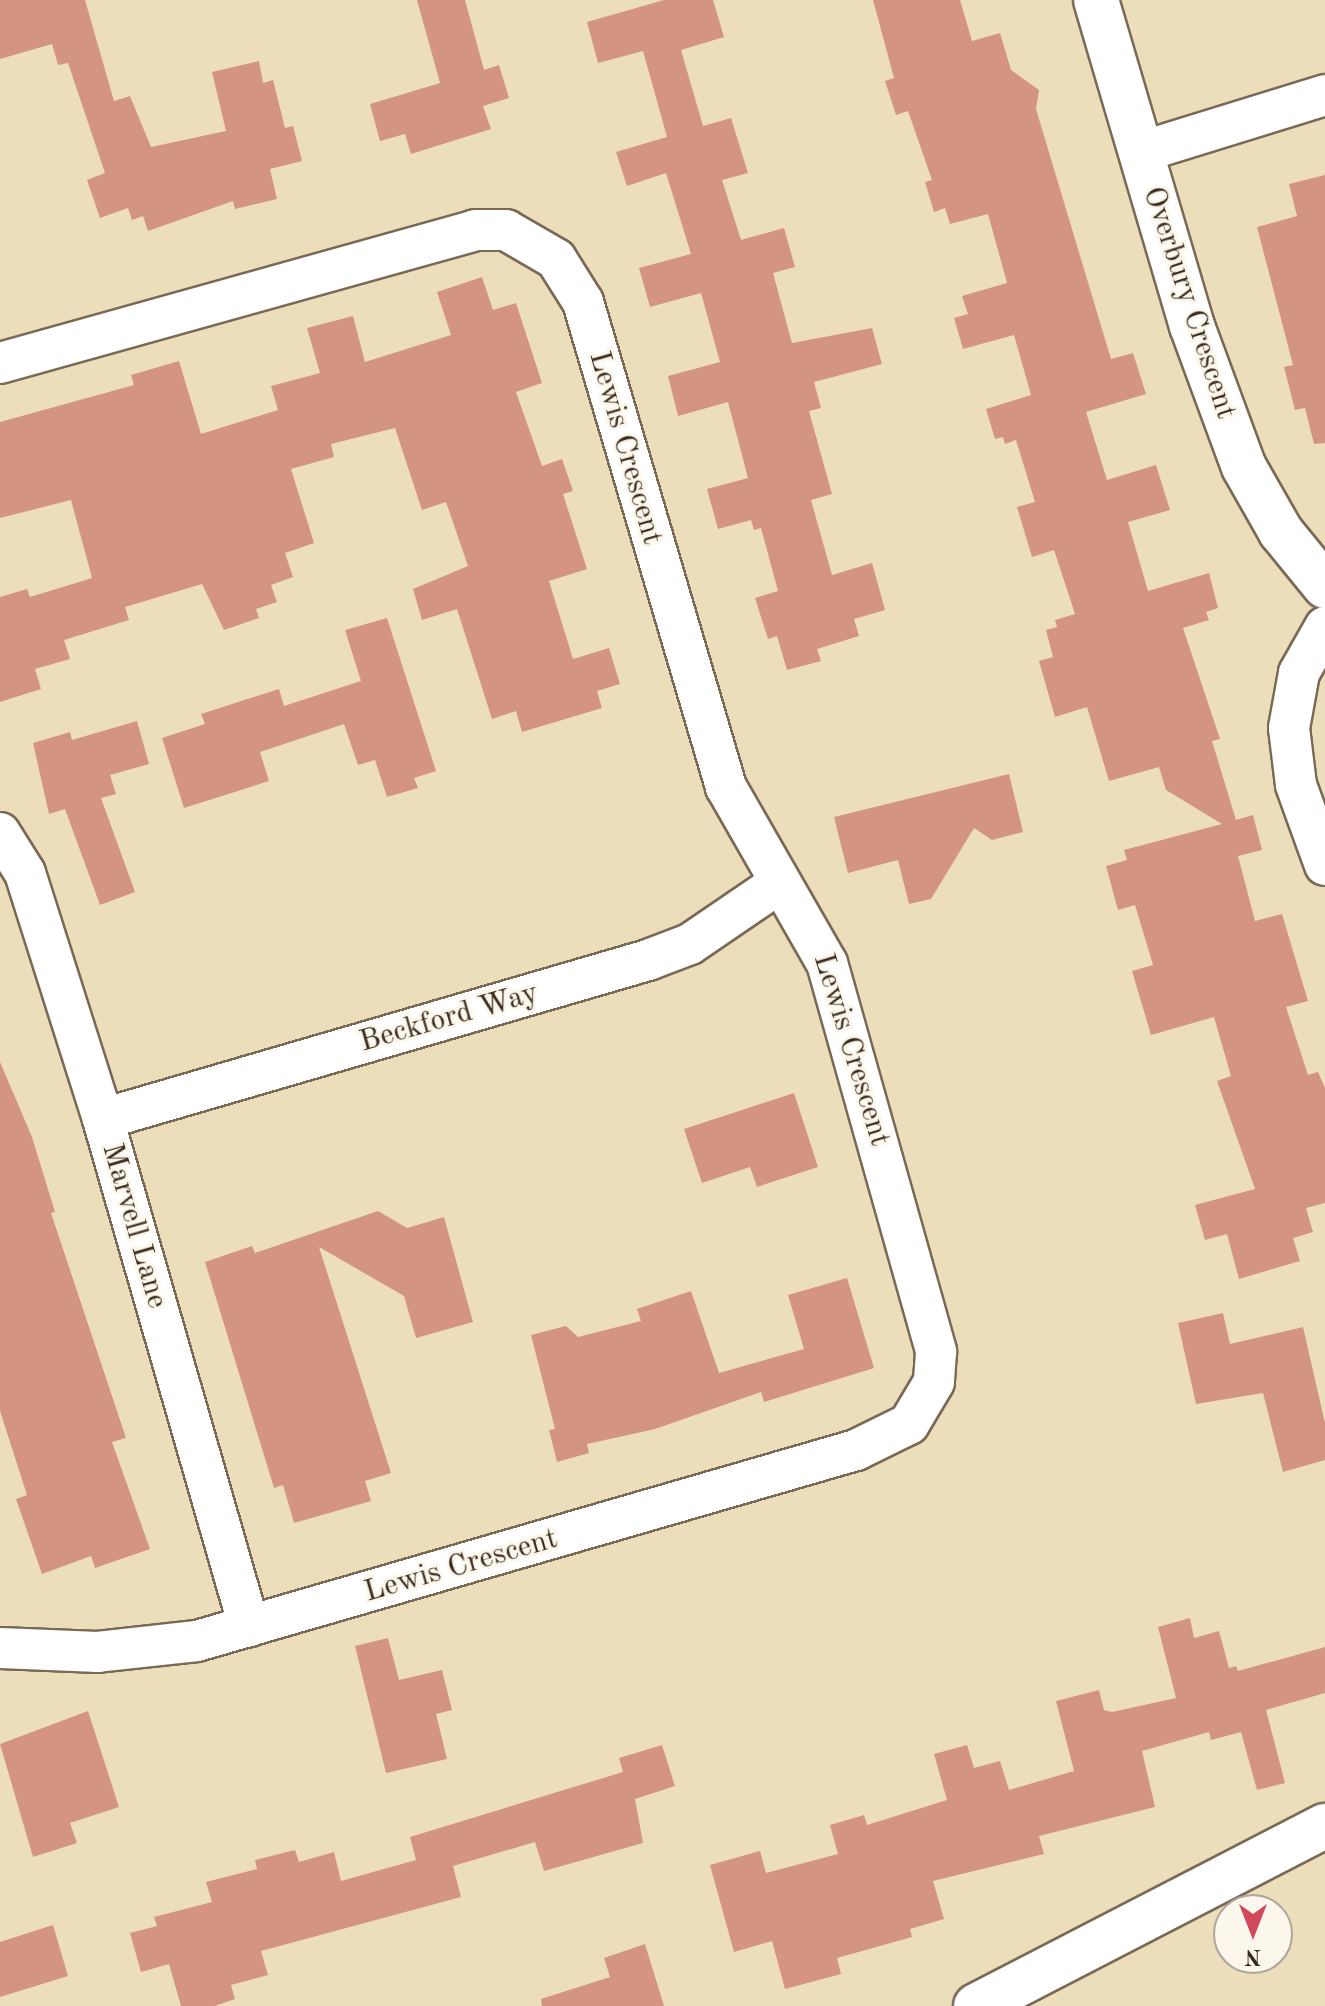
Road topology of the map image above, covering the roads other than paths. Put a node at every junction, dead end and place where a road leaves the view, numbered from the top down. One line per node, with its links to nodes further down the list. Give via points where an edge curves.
1 (1096, 0): 3 (street, Overbury Crescent)
2 (1325, 95): 3 (street)
3 (1141, 152): 5 (street, Overbury Crescent, via 1192,326 1244,467 1281,532)
4 (0, 363): 9 (street, Lewis Crescent, via 447,236 506,230 534,243 556,259 583,302 706,730 726,787)
5 (1325, 586)
6 (1325, 627): 8 (street, via 1299,673 1289,728 1296,785)
7 (0, 833): 10 (street, Marvell Lane, via 25,873)
8 (1325, 865)
9 (778, 884): 10 (street, Beckford Way, via 690,944 648,960); 11 (street, Lewis Crescent, via 815,934 827,963 932,1326 934,1382 925,1403 909,1424 856,1450)
10 (103, 1119): 11 (street, Marvell Lane)
11 (249, 1626): 12 (street, Lewis Crescent, via 150,1648)
12 (0, 1648)
13 (1325, 1826): 14 (street)
14 (976, 2006)

